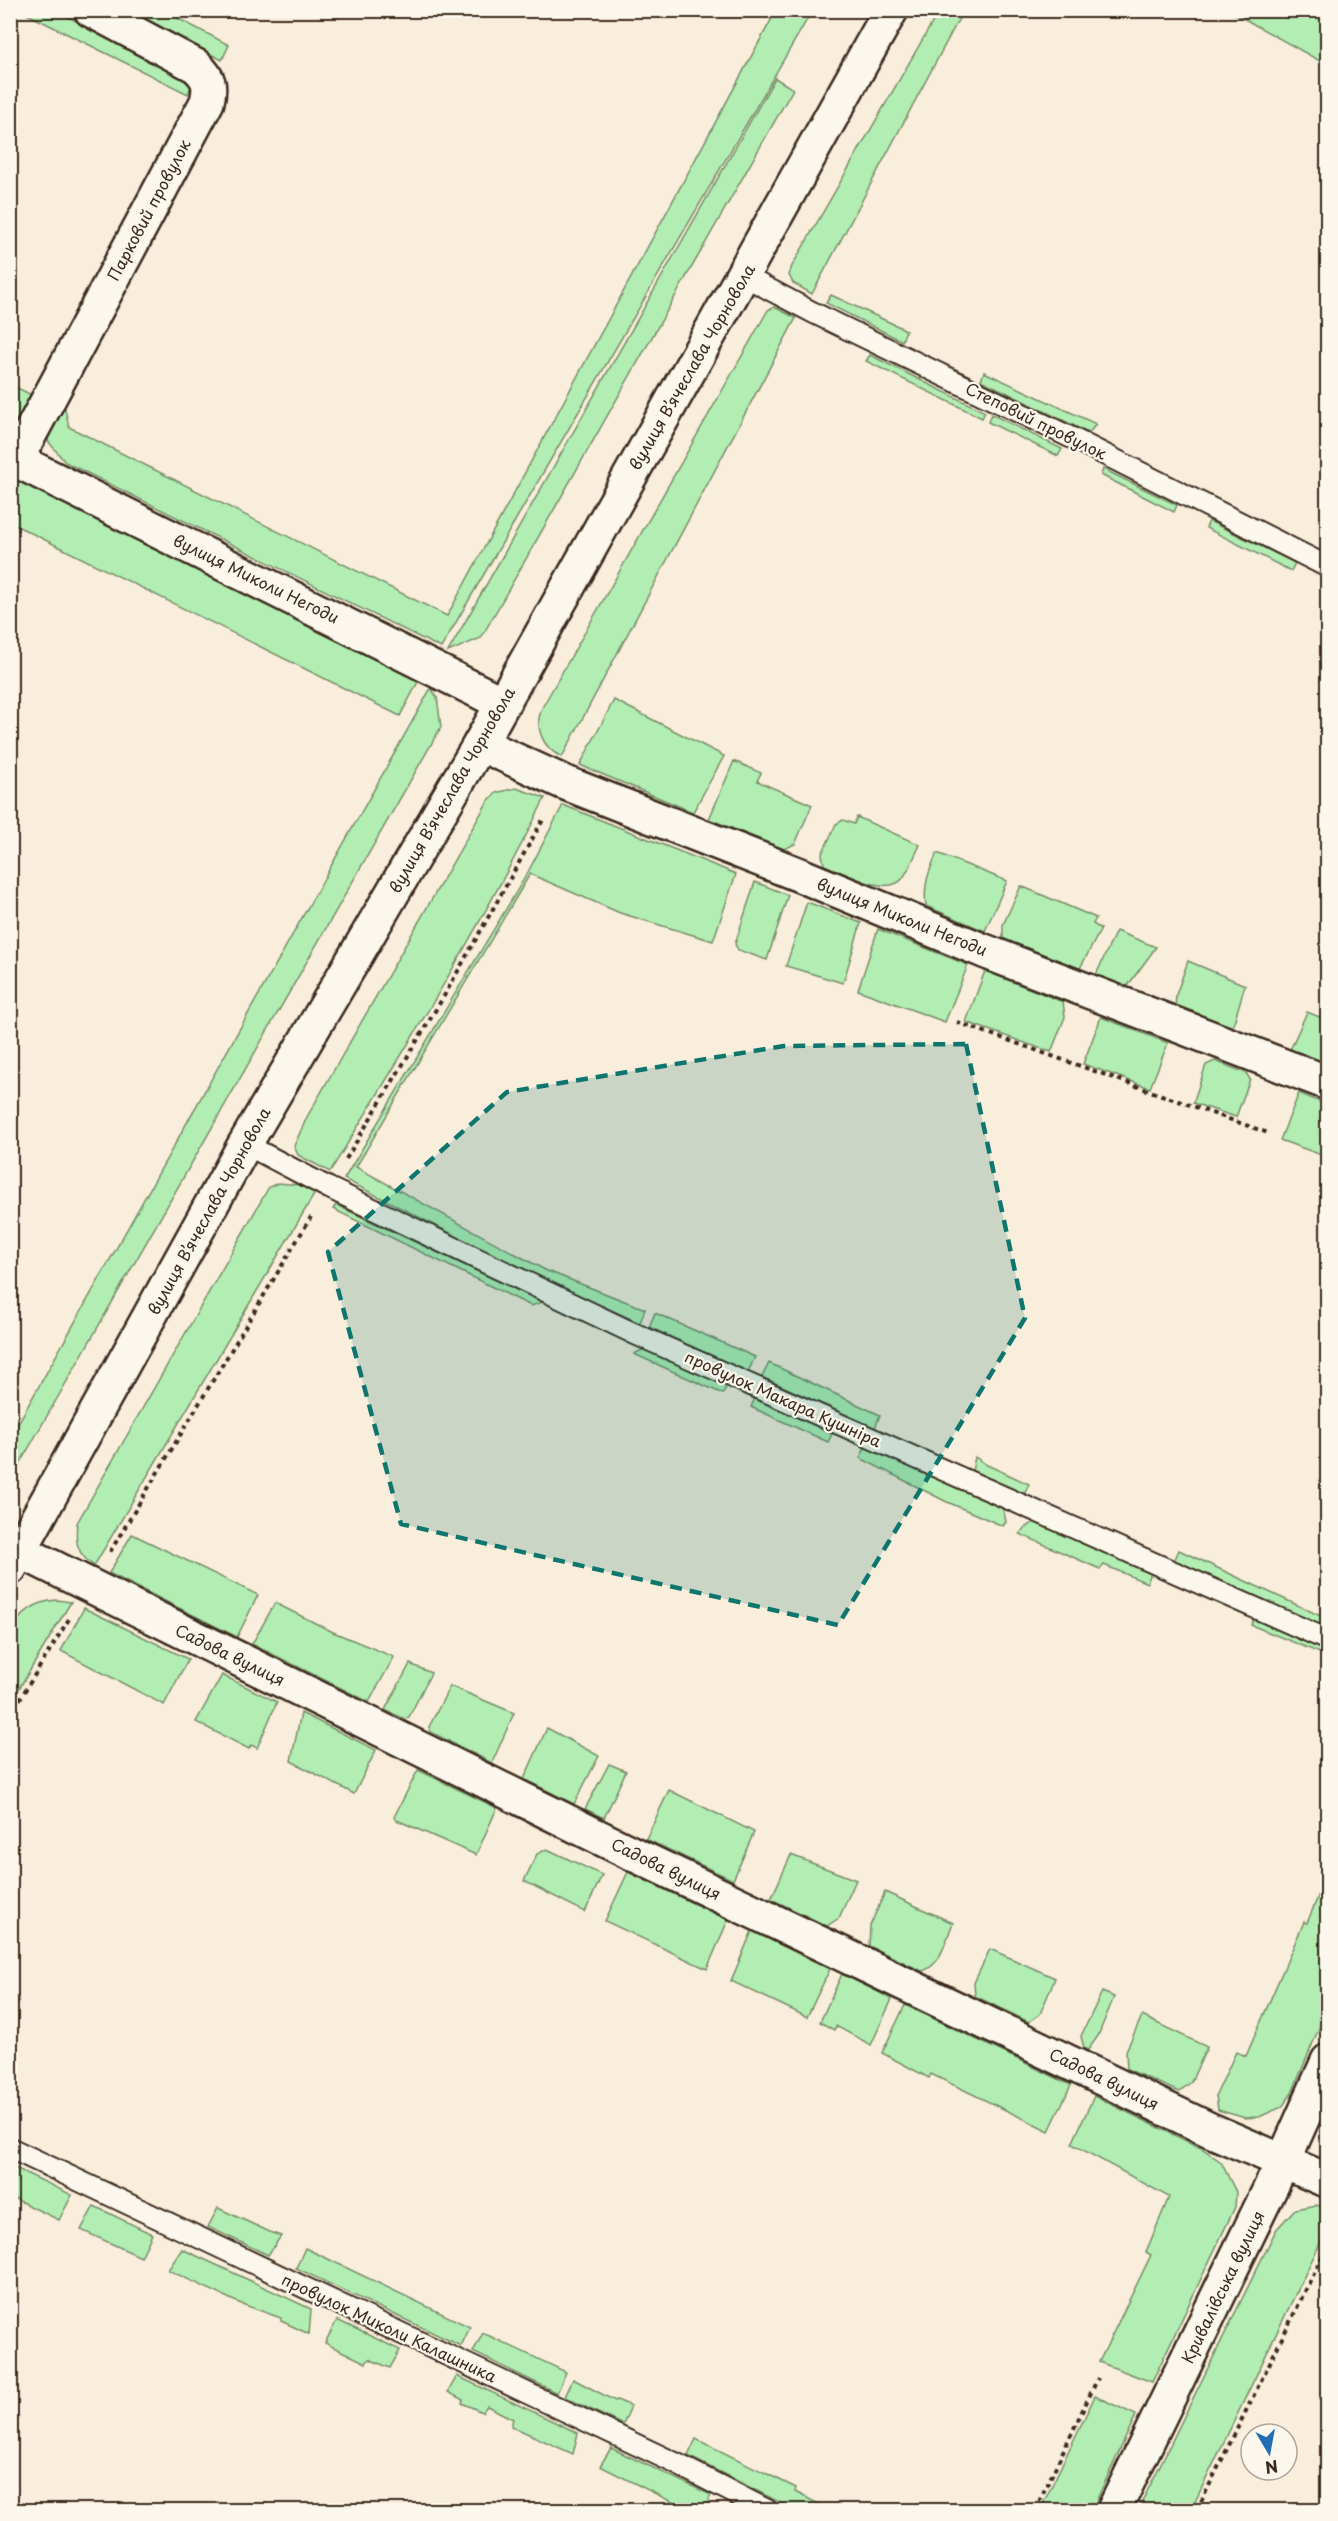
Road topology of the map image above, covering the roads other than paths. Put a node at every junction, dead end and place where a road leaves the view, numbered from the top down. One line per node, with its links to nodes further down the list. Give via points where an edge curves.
1 (91, 10): 4 (street, Парковий провулок, via 196,66 206,75 210,88 207,102)
2 (891, 10): 3 (street, вулиця Вʼячеслава Чорновола)
3 (744, 276): 5 (lane, Степовий провулок); 6 (street, вулиця Вʼячеслава Чорновола)
4 (13, 458): 6 (street, вулиця Миколи Негоди)
5 (1328, 567)
6 (502, 703): 7 (street, вулиця Вʼячеслава Чорновола)
7 (480, 744): 8 (street, вулиця Миколи Негоди, via 563,782 984,951); 9 (street, вулиця Вʼячеслава Чорновола)
8 (1328, 1083)
9 (245, 1144): 10 (street, вулиця Вʼячеслава Чорновола); 11 (lane, провулок Макара Кушніра, via 633,1333)
10 (14, 1555): 14 (street, Садова вулиця)
11 (1328, 1640)
12 (1328, 2061): 14 (street, Кривалівська вулиця)
13 (10, 2148): 16 (lane, провулок Миколи Калашника, via 664,2458)
14 (1283, 2162): 15 (street, Садова вулиця); 17 (street, Кривалівська вулиця)
15 (1328, 2181)
16 (767, 2511)
17 (1114, 2511)

